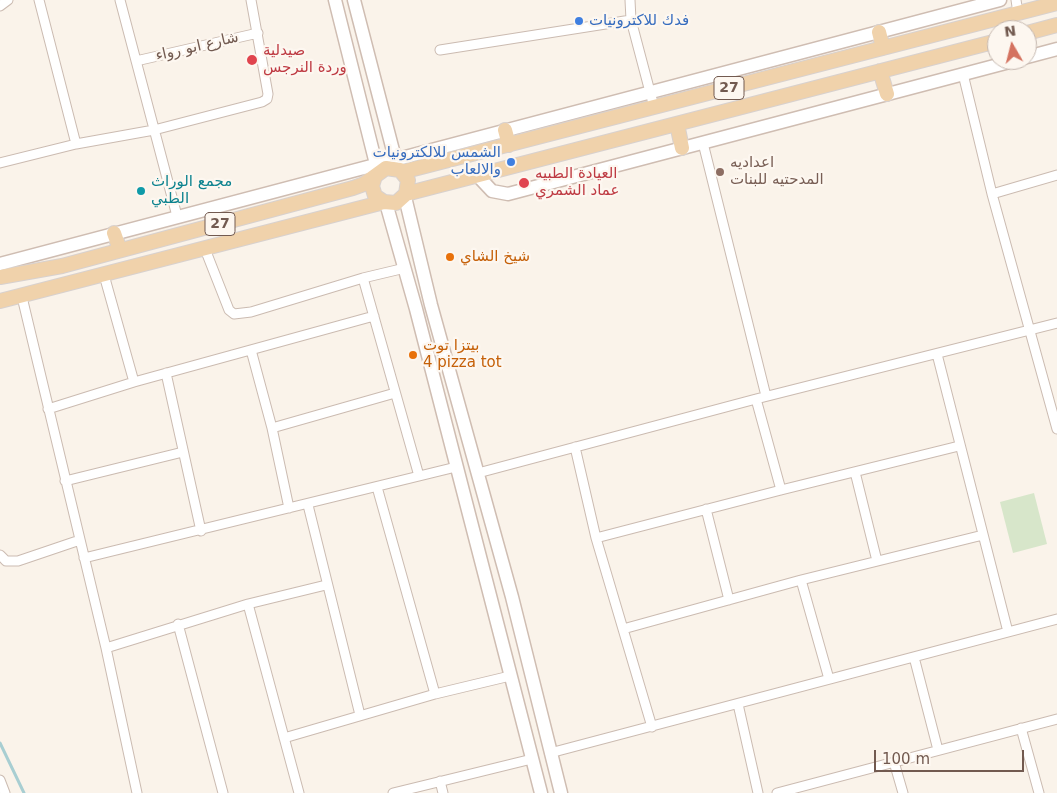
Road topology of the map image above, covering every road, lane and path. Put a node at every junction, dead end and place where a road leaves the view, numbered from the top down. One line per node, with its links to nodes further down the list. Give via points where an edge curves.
1 (8, 0): 10 (street)
2 (39, 0): 37 (street)
3 (120, 0): 22 (street)
4 (251, 0): 16 (street)
5 (335, 0): 42 (street)
6 (354, 0): 41 (street)
7 (630, 0): 12 (street)
8 (1000, 0): 15 (street)
9 (1057, 3): 11 (main road, 27)
10 (0, 6)
11 (1017, 6): 18 (main road, 27)
12 (630, 20): 19 (street); 29 (street)
13 (1057, 25): 14 (main road)
14 (1037, 30)
15 (879, 32): 18 (main road); 29 (street)
16 (258, 33): 22 (street, شارع ابو رواء); 34 (street, via 267,99)
17 (987, 44): 26 (main road, 27)
18 (883, 48): 23 (main road, 27)
19 (440, 50)
20 (1057, 50): 21 (street)
21 (1037, 55)
22 (136, 61): 34 (street)
23 (818, 65): 25 (main road, 27); 28 (main road, via 812,73)
24 (987, 68): 27 (street)
25 (793, 71): 30 (main road, via 802,83); 32 (main road, 27)
26 (880, 71): 28 (main road, 27); 31 (main road)
27 (963, 74): 31 (street); 45 (street)
28 (818, 87): 30 (main road, 27)
29 (650, 92): 32 (street); 35 (street)
30 (793, 94): 33 (main road, 27)
31 (887, 94): 36 (street)
32 (654, 107): 38 (main road, 27)
33 (676, 124): 39 (main road); 43 (main road, 27)
34 (154, 130): 37 (street); 48 (street)
35 (505, 130): 38 (main road); 41 (street)
36 (703, 143): 39 (street); 69 (street)
37 (76, 144): 40 (street)
38 (509, 145): 41 (main road, 27)
39 (682, 148): 43 (street, via 508,194 492,191)
40 (0, 163)
41 (398, 167): 42 (main road, 27); 46 (main road, via 408,180)
42 (376, 171): 47 (main road, via 373,191); 48 (street); 51 (main road, 27, via 364,184 353,188)
43 (477, 175): 46 (main road, 27)
44 (1057, 175): 45 (street)
45 (992, 194): 63 (street)
46 (406, 195): 47 (main road, 27, via 396,203); 59 (street)
47 (385, 203): 50 (main road, 27); 53 (street)
48 (177, 216): 49 (street)
49 (114, 233): 51 (main road); 52 (street)
50 (206, 248): 54 (main road, 27); 56 (street, via 229,310 234,314 251,312)
51 (120, 250): 55 (main road, 27, via 34,272)
52 (0, 264)
53 (405, 268): 56 (street); 60 (street)
54 (104, 275): 57 (main road, 27); 67 (street)
55 (0, 277)
56 (363, 278): 61 (street)
57 (22, 297): 58 (main road, 27); 71 (street)
58 (0, 301)
59 (431, 305): 60 (street); 79 (street)
60 (416, 309): 77 (street)
61 (374, 316): 64 (street); 68 (street)
62 (1057, 323): 63 (street)
63 (1030, 330): 65 (street); 73 (street)
64 (251, 350): 66 (street); 72 (street)
65 (937, 354): 69 (street); 74 (street)
66 (166, 373): 67 (street); 76 (street)
67 (134, 382): 71 (street)
68 (395, 393): 72 (street); 80 (street)
69 (766, 396): 70 (street)
70 (756, 399): 75 (street); 83 (street)
71 (48, 409): 81 (street)
72 (272, 428): 85 (street)
73 (1057, 429)
74 (960, 446): 78 (street); 88 (street)
75 (575, 447): 79 (street); 89 (street)
76 (183, 452): 81 (street); 87 (street)
77 (456, 467): 80 (street); 95 (street)
78 (855, 472): 83 (street); 94 (street)
79 (478, 473): 93 (street)
80 (419, 476): 82 (street)
81 (65, 481): 90 (street)
82 (377, 487): 84 (street); 110 (street)
83 (781, 490): 86 (street)
84 (308, 505): 85 (street); 97 (street)
85 (289, 508): 87 (street)
86 (706, 509): 89 (street); 99 (street)
87 (201, 531): 92 (street)
88 (983, 535): 94 (street); 105 (street)
89 (596, 538): 104 (street)
90 (80, 540): 91 (street, via 18,560 6,561); 92 (street)
91 (0, 555)
92 (84, 558): 106 (street)
93 (502, 561): 95 (street, via 493,570); 98 (street)
94 (877, 561): 96 (street)
95 (482, 567): 100 (street)
96 (801, 580): 99 (street); 109 (street)
97 (326, 585): 101 (street); 112 (street)
98 (512, 597): 100 (street, via 498,593); 118 (street)
99 (729, 600): 104 (street)
100 (492, 603): 108 (street)
101 (248, 604): 103 (street); 116 (street)
102 (1057, 619): 105 (street)
103 (178, 624): 106 (street); 126 (street)
104 (623, 629): 114 (street)
105 (1008, 632): 107 (street)
106 (106, 648): 125 (street)
107 (914, 657): 109 (street); 117 (street)
108 (510, 676): 110 (street); 119 (street)
109 (829, 679): 111 (street)
110 (435, 694): 112 (street)
111 (738, 704): 114 (street); 132 (street)
112 (360, 715): 116 (street)
113 (1057, 719): 115 (street)
114 (652, 727): 118 (street)
115 (1021, 728): 117 (street); 135 (street)
116 (284, 738): 127 (street)
117 (938, 750): 120 (street)
118 (550, 753): 131 (street)
119 (532, 759): 122 (street); 130 (street)
120 (894, 762): 123 (street); 134 (street)
121 (0, 780): 124 (street)
122 (440, 781): 128 (street); 129 (street)
123 (802, 790): 133 (street)
124 (5, 793)
125 (137, 793)
126 (223, 793)
127 (300, 793)
128 (393, 793)
129 (443, 793)
130 (541, 793)
131 (561, 793)
132 (758, 793)
133 (777, 793)
134 (903, 793)
135 (1039, 793)

